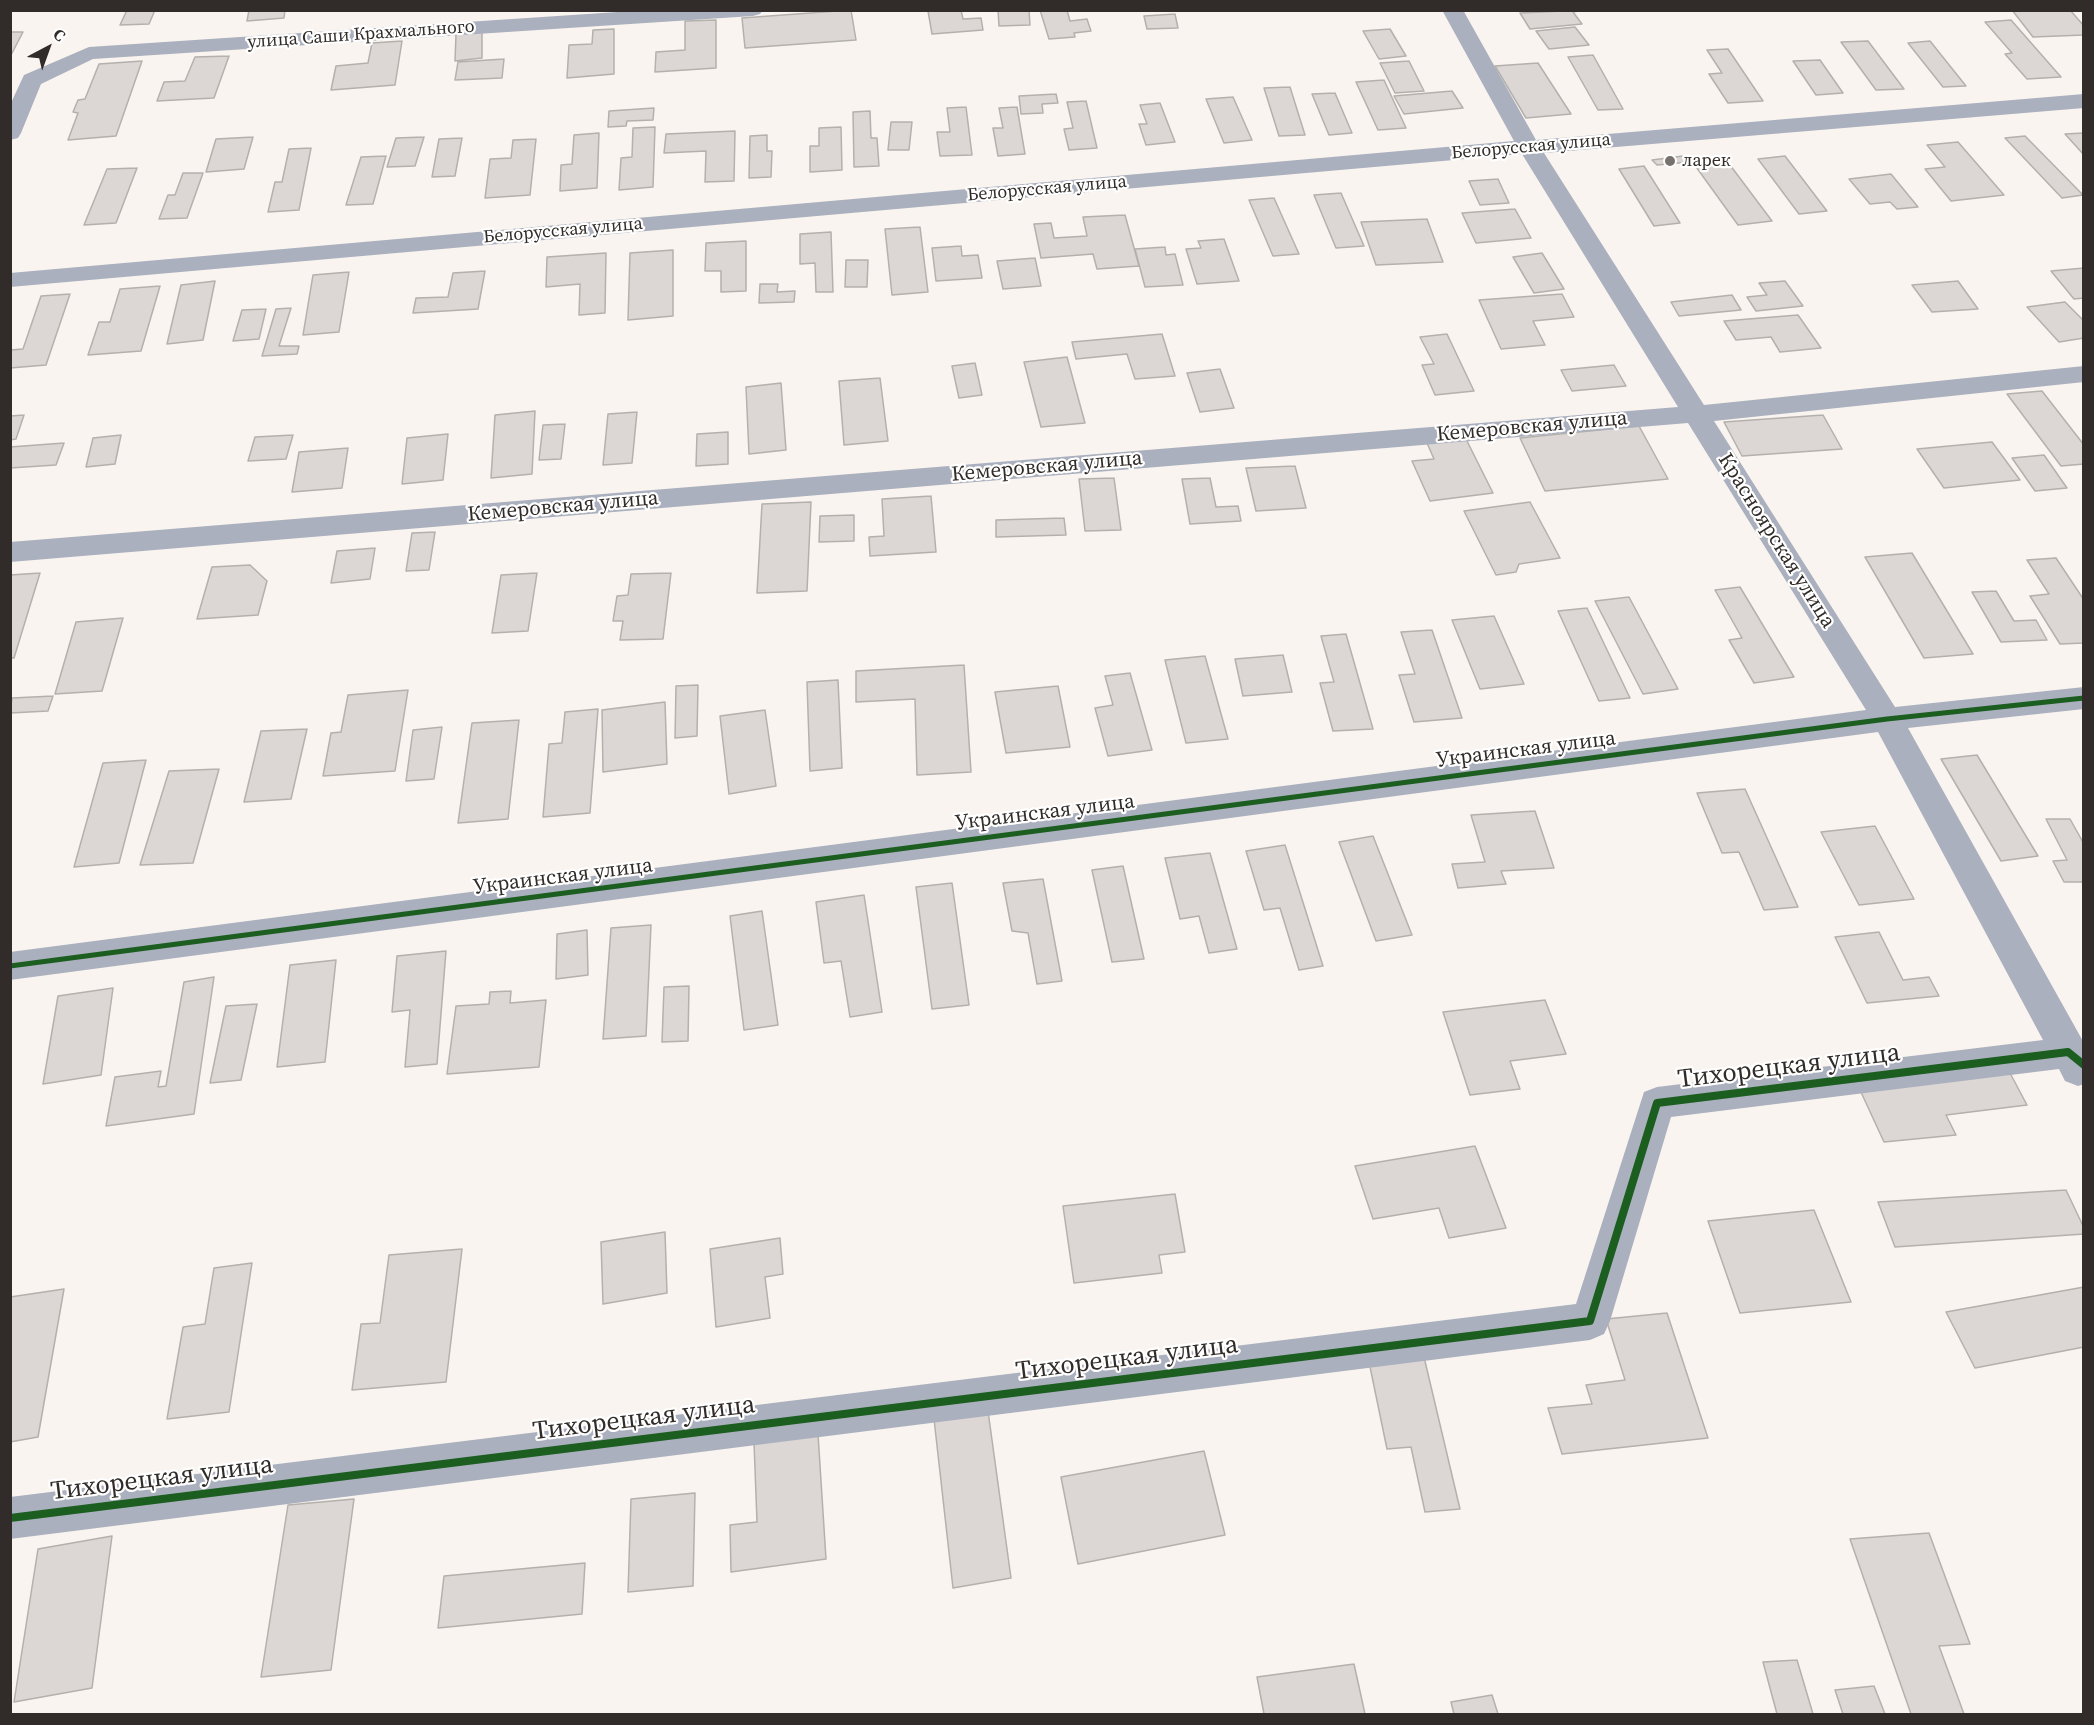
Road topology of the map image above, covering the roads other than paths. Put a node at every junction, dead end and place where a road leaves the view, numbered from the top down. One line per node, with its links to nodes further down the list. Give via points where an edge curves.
1 (753, 10): 4 (street, улица Саши Крахмального, via 89,53 32,80)
2 (1452, 10): 5 (street, Красноярская улица)
3 (2084, 102): 5 (street, Белорусская улица)
4 (10, 133)
5 (1529, 147): 6 (street, Белорусская улица); 8 (street, Красноярская улица)
6 (10, 280)
7 (2084, 374): 8 (street, Кемеровская улица)
8 (1696, 414): 9 (street, Кемеровская улица); 11 (street, Красноярская улица)
9 (10, 552)
10 (2084, 698): 11 (street, Украинская улица)
11 (1887, 719): 12 (street, Украинская улица); 13 (street, Красноярская улица)
12 (10, 966)
13 (2078, 1065): 14 (street, Тихорецкая улица, via 1657,1103 1590,1321)
14 (10, 1518)

